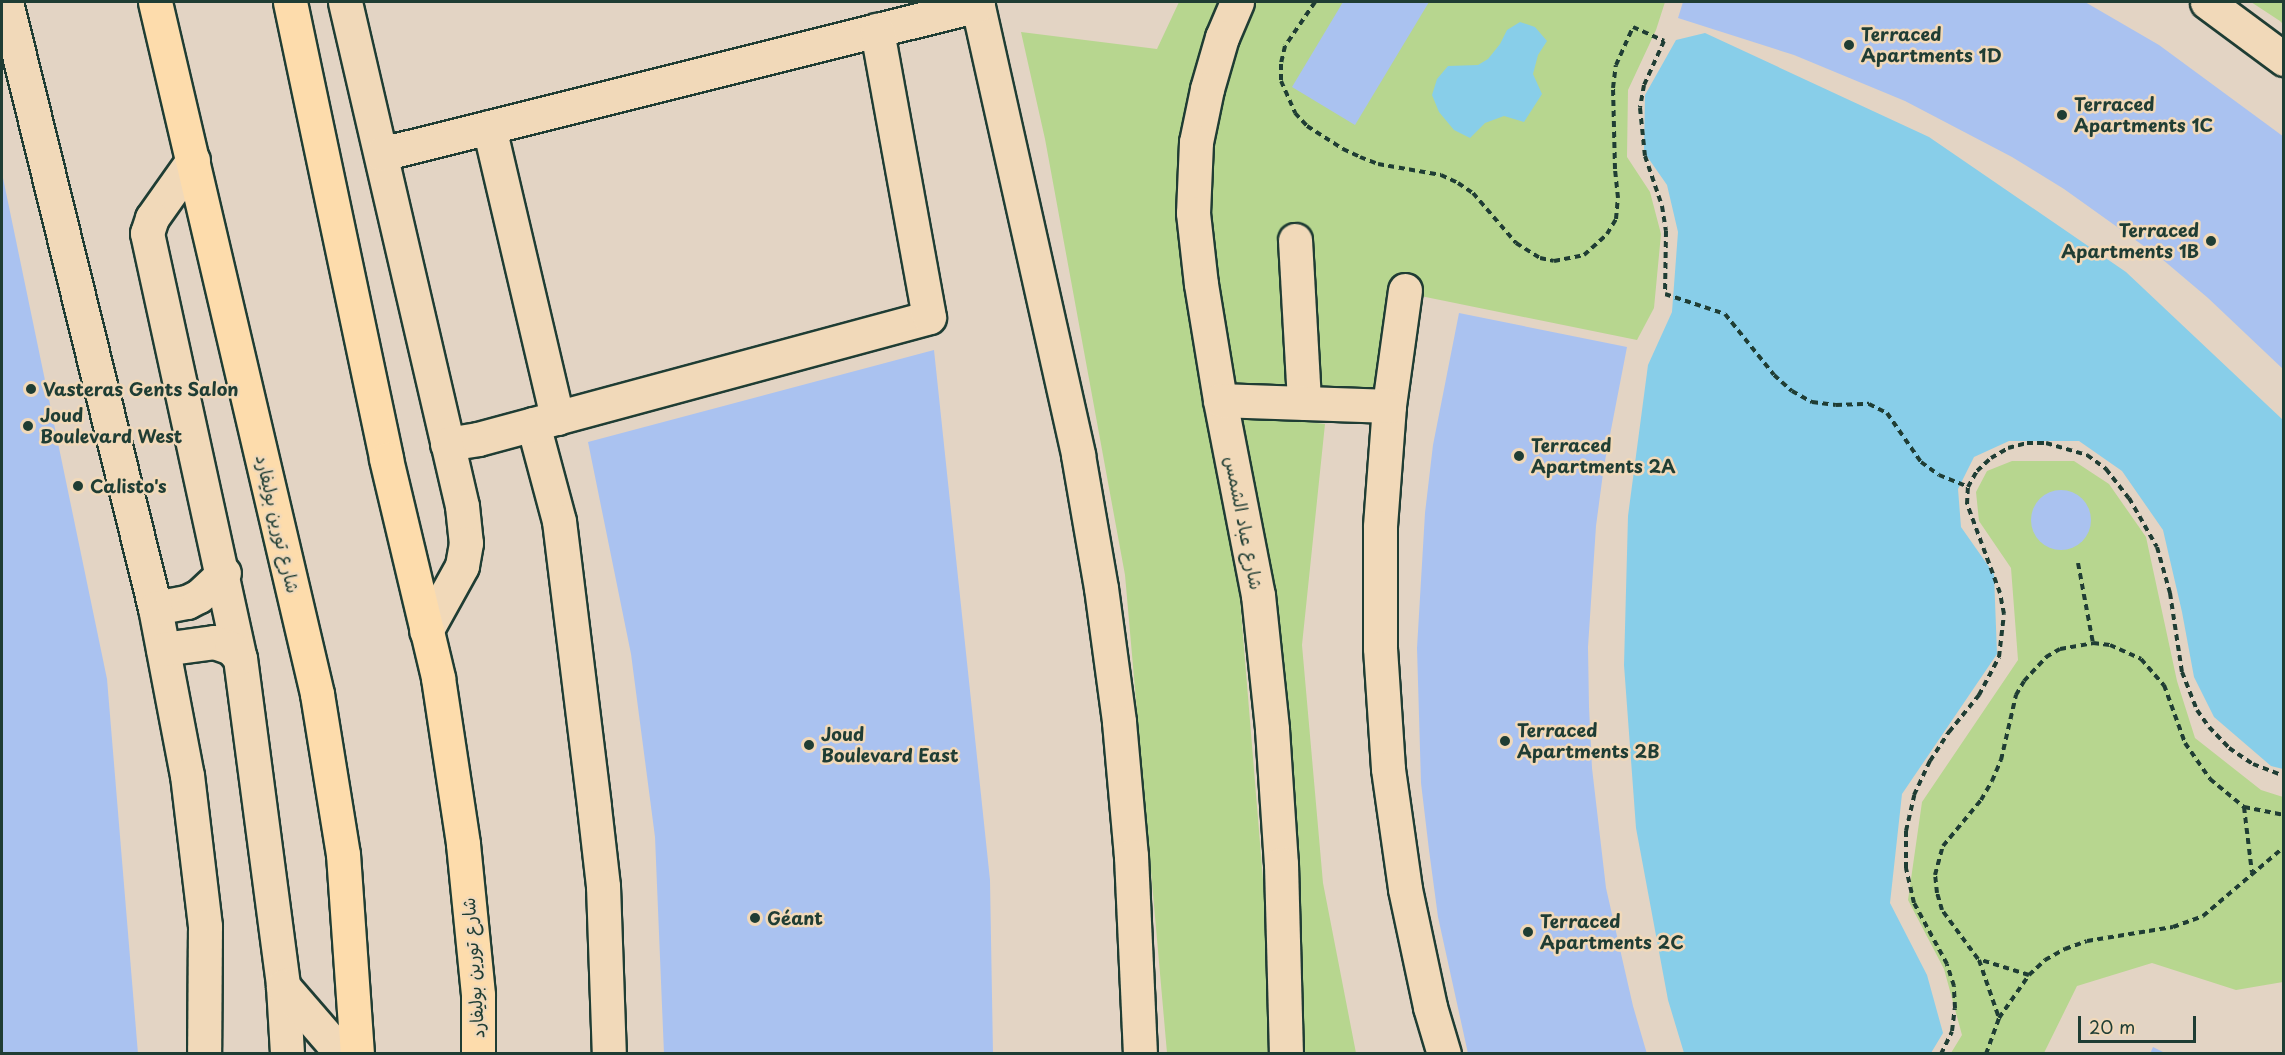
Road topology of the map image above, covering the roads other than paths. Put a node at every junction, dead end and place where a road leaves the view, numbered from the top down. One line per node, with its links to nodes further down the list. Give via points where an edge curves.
1 (6, 2): 21 (street)
2 (155, 2): 12 (main road, شارع تورين بوليفارد)
3 (290, 2): 22 (main road, شارع تورين بوليفارد)
4 (345, 2): 11 (street)
5 (1237, 2): 15 (street, شارع عباد الشمس, via 1207,89 1196,142 1194,201 1201,284)
6 (2207, 2): 9 (street)
7 (978, 3): 8 (street); 32 (street, via 1076,444 1101,588 1131,856)
8 (877, 30): 10 (street); 18 (street, via 929,317)
9 (2283, 59)
10 (489, 127): 11 (street); 18 (street)
11 (381, 154): 19 (street)
12 (193, 160): 20 (street, via 152,218 147,233); 29 (main road, شارع تورين بوليفارد, via 317,694 343,854)
13 (1295, 240): 16 (street)
14 (1406, 290): 17 (street)
15 (1220, 400): 16 (street); 33 (street, شارع عباد الشمس, via 1260,606 1281,864)
16 (1304, 403): 17 (street)
17 (1389, 406): 34 (street, via 1380,538 1380,648 1388,769 1405,889)
18 (545, 421): 19 (street); 31 (street, via 603,886)
19 (447, 444): 22 (street, via 462,506 466,543 462,566)
20 (224, 573): 21 (street, via 199,596); 24 (street)
21 (155, 608): 23 (street)
22 (426, 631): 30 (main road, شارع تورين بوليفارد, via 438,678 463,844 478,995)
23 (163, 650): 24 (street, via 214,642 231,648); 26 (street, via 187,775 205,926)
24 (240, 658): 25 (street)
25 (283, 986): 27 (street); 28 (street)
26 (204, 1053)
27 (287, 1053)
28 (342, 1053)
29 (357, 1053)
30 (478, 1053)
31 (609, 1053)
32 (1140, 1053)
33 (1286, 1053)
34 (1444, 1053)

